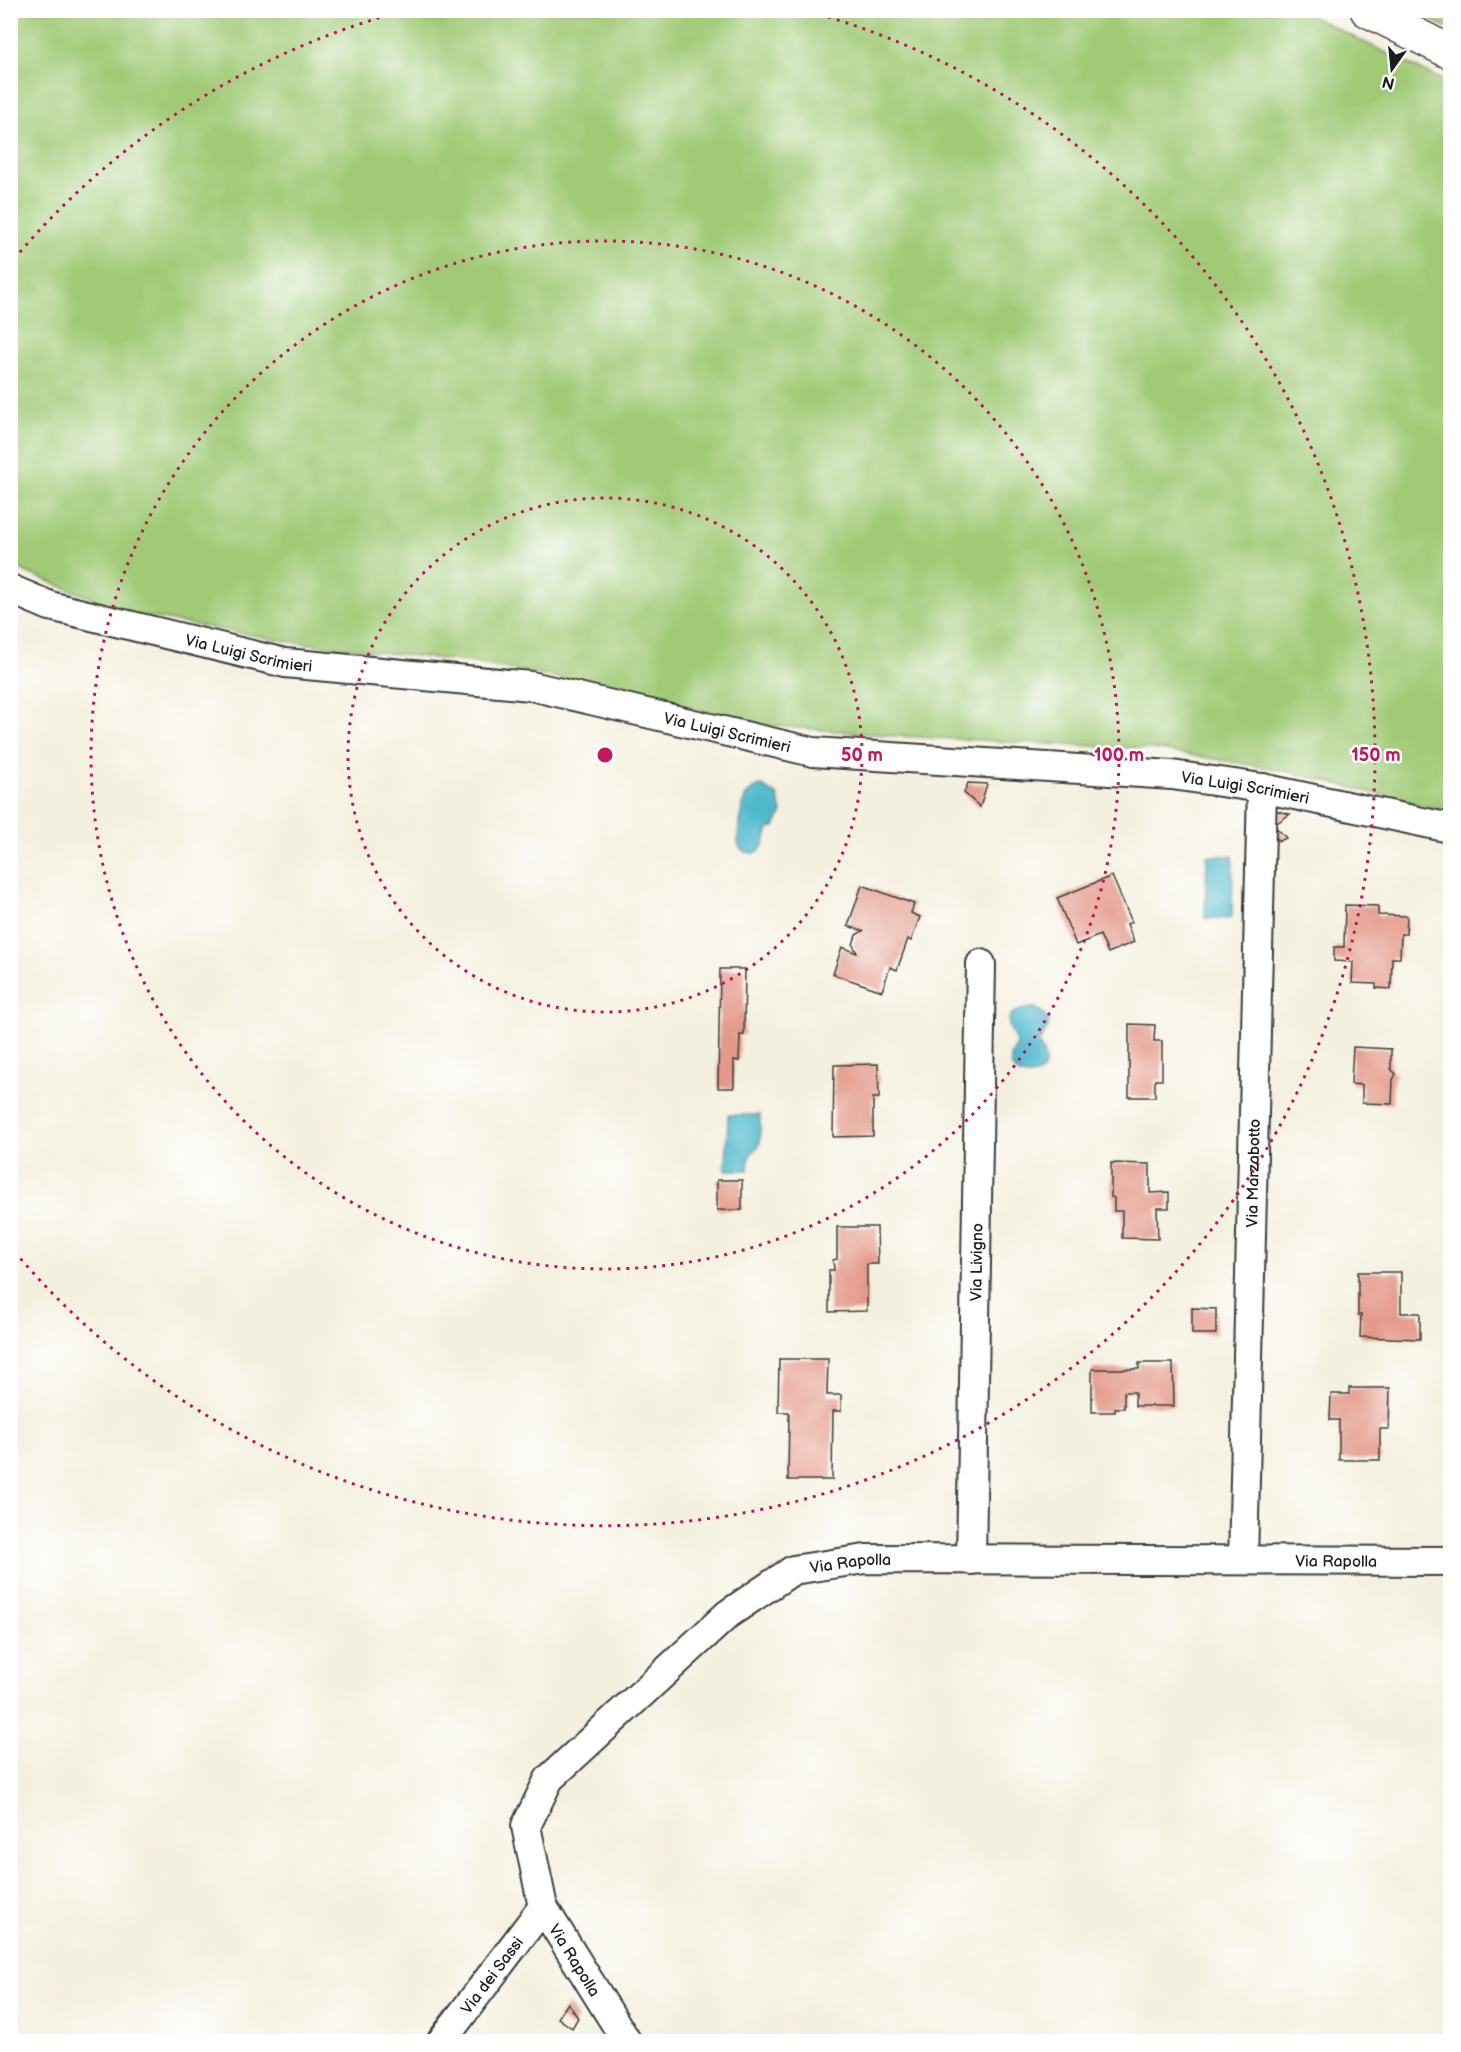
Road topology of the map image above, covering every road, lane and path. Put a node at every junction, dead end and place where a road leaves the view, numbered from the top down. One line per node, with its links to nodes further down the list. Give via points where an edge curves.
1 (1367, 10): 2 (main road)
2 (1450, 52)
3 (10, 589): 4 (street, Via Luigi Scrimieri, via 51,606 285,663 531,686 813,752 1172,775)
4 (1262, 788): 5 (street, Via Luigi Scrimieri); 8 (street, Via Marzabotto)
5 (1450, 828)
6 (981, 964): 7 (street, Via Livigno)
7 (971, 1560): 8 (street, Via Rapolla); 10 (street, Via Rapolla, via 865,1559 793,1570 728,1614 549,1779 526,1826)
8 (1243, 1560): 9 (street, Via Rapolla)
9 (1450, 1561)
10 (543, 1907): 11 (street, Via dei Sassi); 12 (street, Via Rapolla)
11 (441, 2042)
12 (627, 2042)

